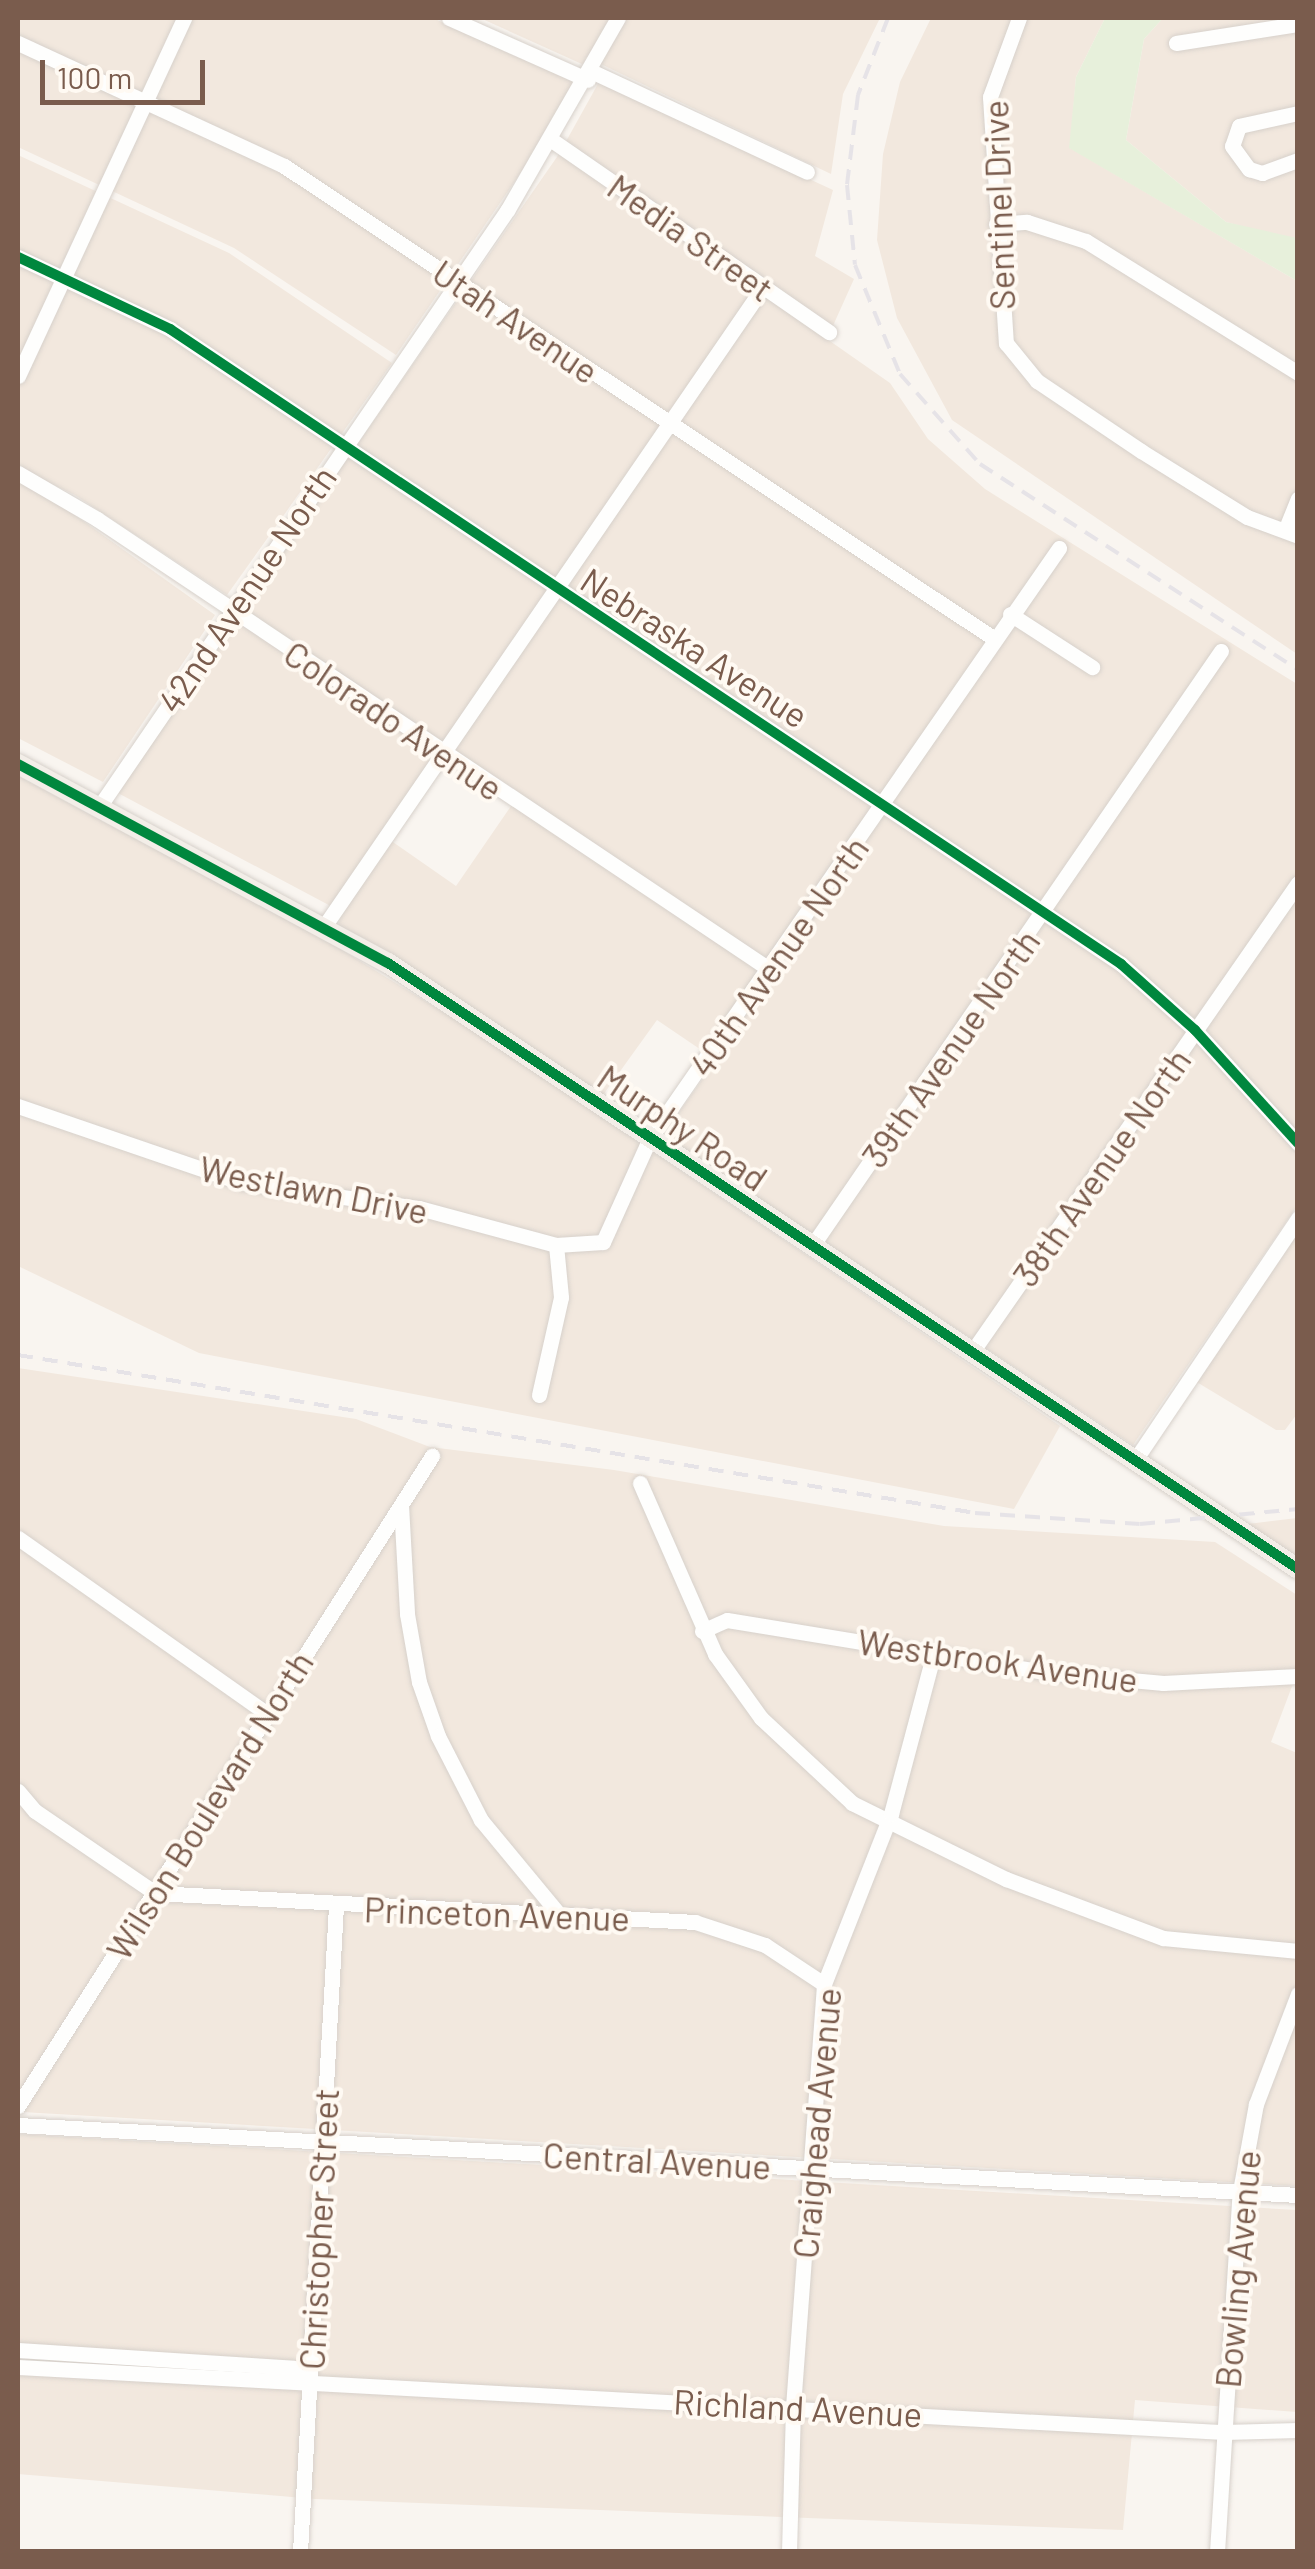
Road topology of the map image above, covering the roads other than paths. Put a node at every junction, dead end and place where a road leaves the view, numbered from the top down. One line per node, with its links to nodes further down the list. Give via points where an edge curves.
1 (184, 18): 9 (street)
2 (450, 18): 8 (street)
3 (618, 18): 8 (street, 42nd Avenue North)
4 (1020, 18): 14 (street, Sentinel Drive, via 990,97)
5 (1298, 24): 7 (street)
6 (18, 43): 9 (street, Utah Avenue)
7 (1176, 43)
8 (590, 76): 11 (street, 42nd Avenue North); 13 (street)
9 (146, 103): 16 (street); 17 (street, Utah Avenue, via 284,166)
10 (1298, 113): 12 (street, via 1239,126 1232,146 1249,169 1262,173)
11 (553, 142): 17 (street, 42nd Avenue North); 18 (street, Media Street)
12 (1298, 160)
13 (806, 172)
14 (996, 224): 20 (street, via 1027,222 1086,241); 26 (street, Sentinel Drive, via 1001,319 1018,362 1247,517)
15 (18, 257): 16 (street, Nebraska Avenue)
16 (62, 278): 21 (street); 23 (street, Nebraska Avenue, via 170,329)
17 (458, 283): 22 (street, Utah Avenue); 23 (street, 42nd Avenue North)
18 (763, 287): 19 (street, Media Street); 22 (street)
19 (828, 332)
20 (1298, 372)
21 (18, 376)
22 (669, 424): 28 (street); 31 (street, Utah Avenue)
23 (344, 445): 28 (street, Nebraska Avenue); 29 (street, 42nd Avenue North)
24 (18, 473): 29 (street, Colorado Avenue)
25 (1298, 498): 26 (street)
26 (1292, 532)
27 (1058, 548): 30 (street)
28 (556, 588): 34 (street); 36 (street, Nebraska Avenue)
29 (232, 611): 34 (street, Colorado Avenue); 37 (street, 42nd Avenue North)
30 (1010, 614): 31 (street, 40th Avenue North); 33 (street)
31 (993, 638): 36 (street, 40th Avenue North)
32 (1221, 651): 39 (street, 39th Avenue North)
33 (1092, 667)
34 (442, 752): 40 (street); 41 (street, Colorado Avenue)
35 (18, 764): 37 (main road, Murphy Road)
36 (884, 804): 39 (street, Nebraska Avenue); 41 (street, 40th Avenue North)
37 (98, 807): 40 (main road, Murphy Road)
38 (1298, 883): 42 (street, 38th Avenue North)
39 (1044, 912): 42 (street, Nebraska Avenue, via 1121,964); 48 (street, 39th Avenue North)
40 (323, 928): 44 (main road, Murphy Road)
41 (769, 969): 44 (street, 40th Avenue North)
42 (1196, 1030): 45 (street, Nebraska Avenue); 49 (street, 38th Avenue North)
43 (18, 1106): 47 (street, Westlawn Drive, via 240,1182 419,1208)
44 (650, 1138): 47 (street, 40th Avenue North, via 604,1242); 48 (main road, Murphy Road)
45 (1298, 1143)
46 (1298, 1218): 52 (street)
47 (556, 1246): 50 (street, via 561,1297)
48 (812, 1246): 49 (main road, Murphy Road)
49 (972, 1352): 52 (main road, Murphy Road)
50 (539, 1395)
51 (432, 1456): 54 (street, Wilson Boulevard North)
52 (1134, 1460): 56 (main road, Murphy Road)
53 (640, 1483): 57 (street)
54 (401, 1505): 60 (street, Wilson Boulevard North); 67 (street, via 408,1614 419,1682 438,1736 481,1820)
55 (18, 1538): 60 (street)
56 (1298, 1569)
57 (702, 1631): 58 (street, Westbrook Avenue, via 728,1620); 64 (street, via 761,1718 802,1762)
58 (934, 1652): 59 (street, Westbrook Avenue, via 1163,1684); 64 (street, Craighead Avenue)
59 (1298, 1676)
60 (266, 1714): 65 (street, Wilson Boulevard North)
61 (18, 1791): 62 (street)
62 (34, 1811): 63 (street); 65 (street)
63 (18, 1820)
64 (887, 1825): 68 (street, via 1162,1938); 69 (street, Craighead Avenue)
65 (155, 1894): 66 (street, Princeton Avenue); 71 (street, Wilson Boulevard North)
66 (336, 1906): 67 (street, Princeton Avenue); 73 (street, Christopher Street)
67 (558, 1913): 69 (street, Princeton Avenue, via 695,1922 765,1945)
68 (1298, 1951)
69 (824, 1984): 74 (street, Craighead Avenue)
70 (1298, 1994): 75 (street, Bowling Avenue, via 1256,2104)
71 (18, 2106)
72 (18, 2125): 73 (street, Central Avenue)
73 (323, 2143): 74 (street, Central Avenue); 79 (street, Christopher Street)
74 (811, 2168): 75 (street, Central Avenue); 80 (street, Craighead Avenue)
75 (1240, 2192): 76 (street, Central Avenue); 82 (street, Bowling Avenue)
76 (1298, 2195)
77 (18, 2350): 79 (street, Richland Avenue, via 293,2368)
78 (18, 2367): 79 (street, Richland Avenue, via 291,2384)
79 (304, 2378): 80 (street, Richland Avenue); 83 (street, Christopher Street)
80 (793, 2407): 82 (street, Richland Avenue); 84 (street, Craighead Avenue)
81 (1298, 2430): 82 (street, Richland Avenue)
82 (1224, 2432): 85 (street, Bowling Avenue)
83 (300, 2552)
84 (789, 2552)
85 (1217, 2552)

